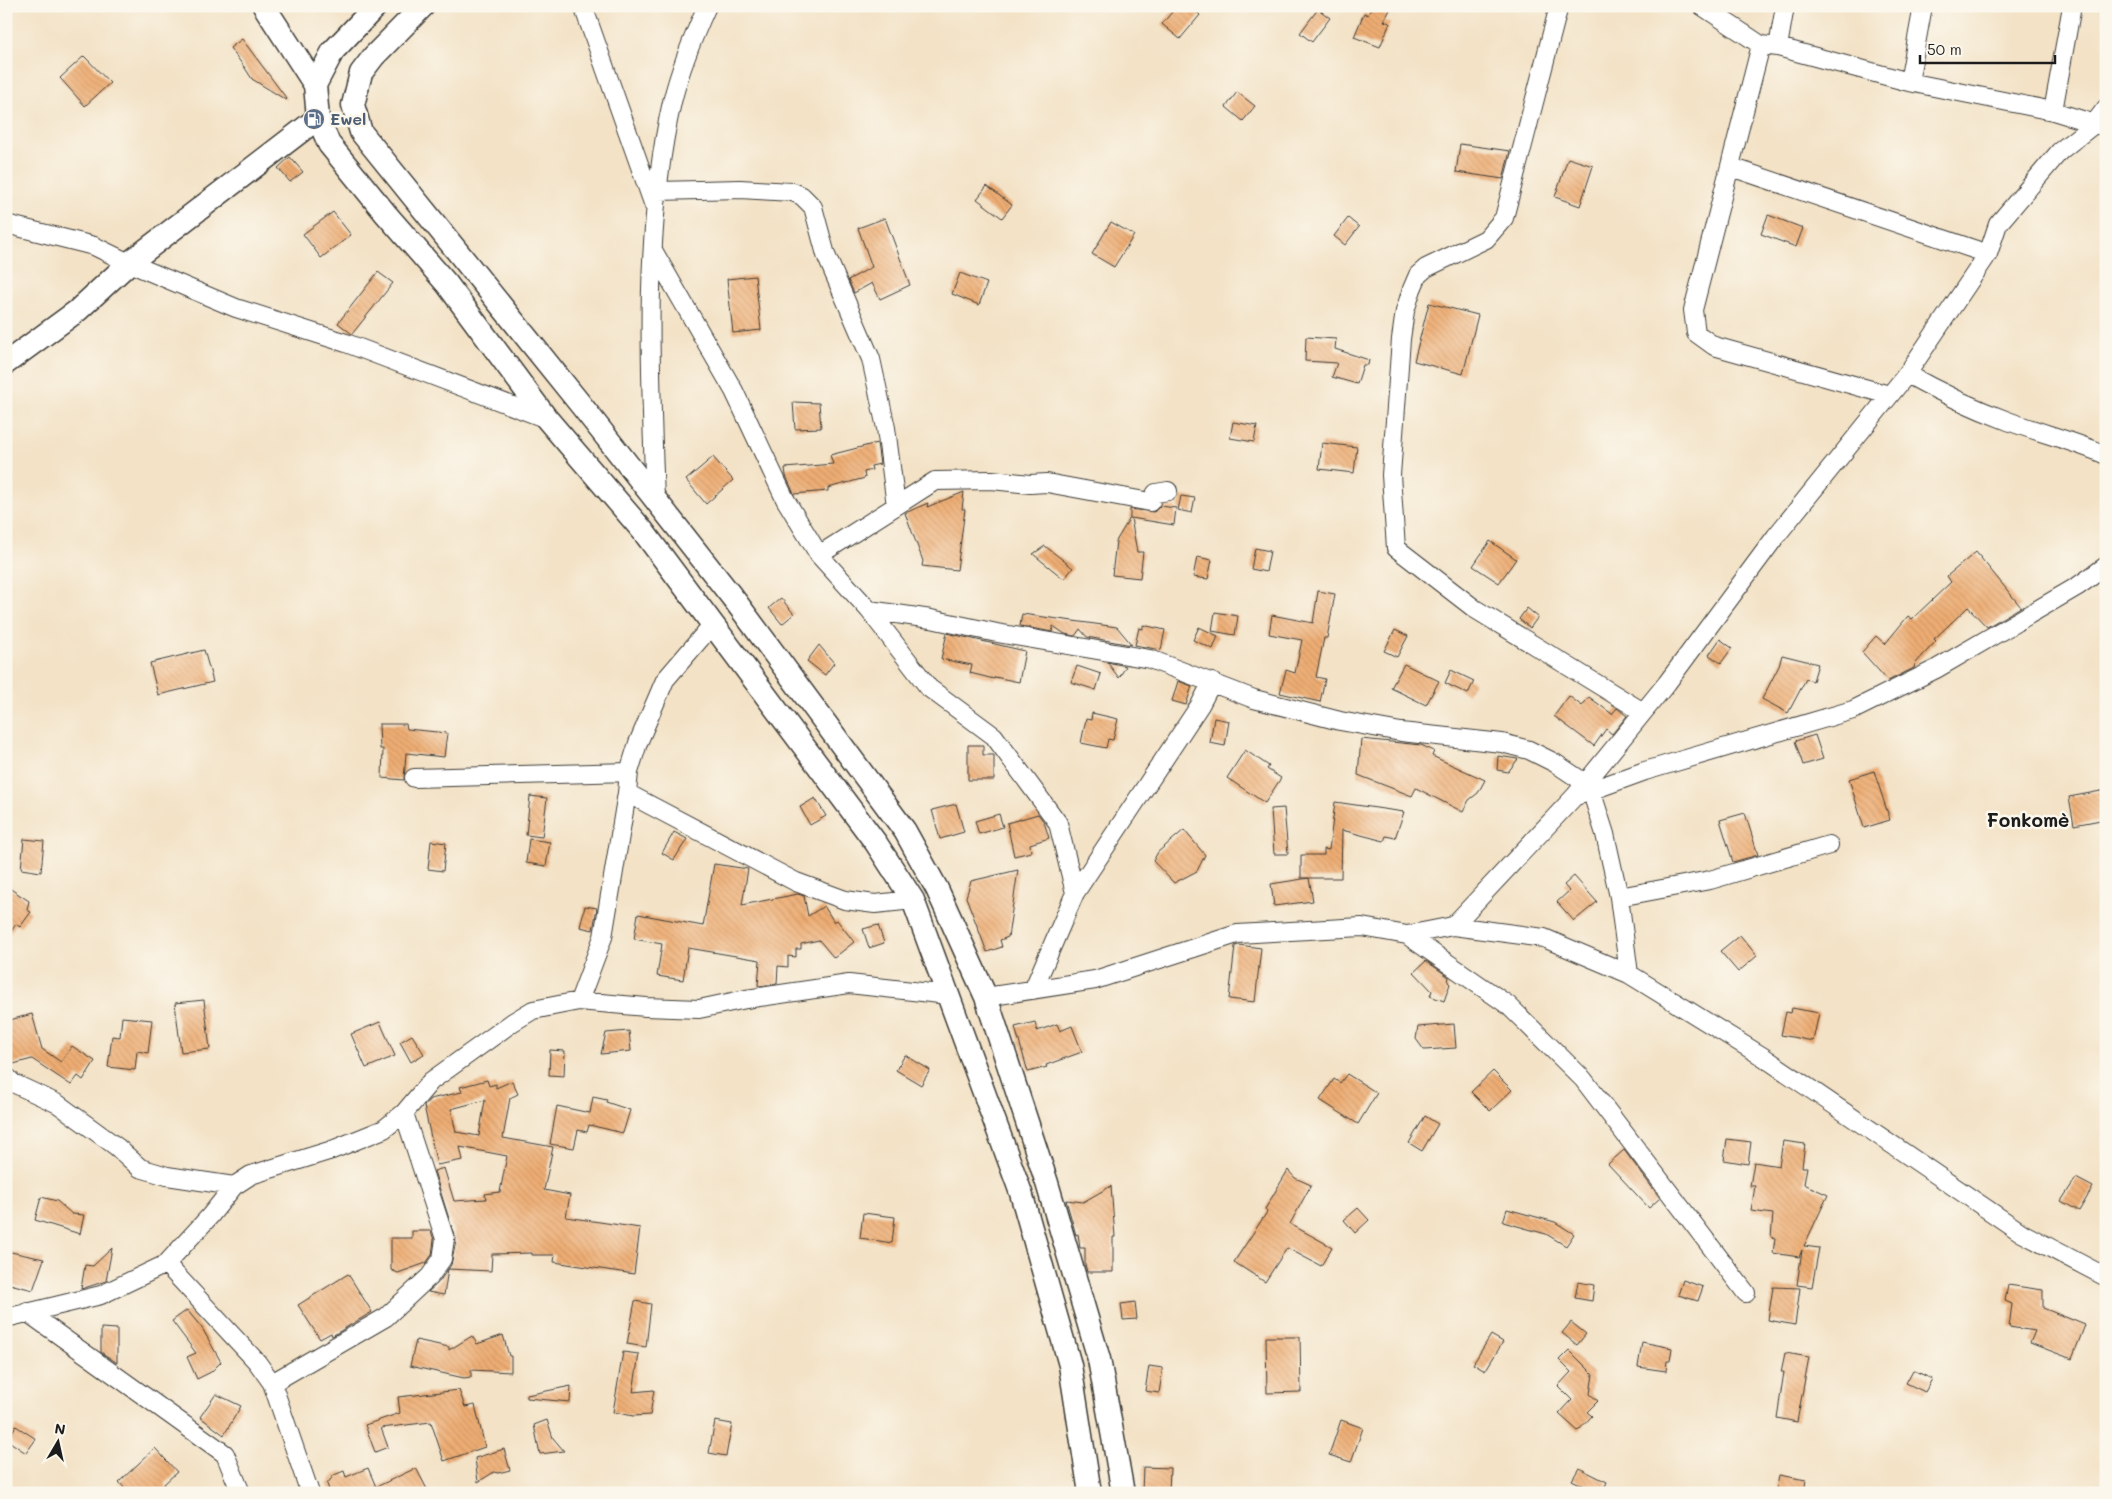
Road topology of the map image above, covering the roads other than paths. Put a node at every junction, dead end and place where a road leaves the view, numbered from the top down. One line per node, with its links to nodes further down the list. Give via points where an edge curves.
1 (264, 6): 13 (street)
2 (376, 6): 13 (street, via 333,51)
3 (424, 6): 31 (street, via 361,72 353,105 362,132)
4 (583, 6): 20 (street)
5 (707, 6): 19 (street, via 672,102)
6 (1559, 6): 38 (street, via 1504,218 1486,239 1418,275 1405,312 1391,475 1396,548 1475,609)
7 (1702, 6): 11 (street)
8 (1785, 6): 11 (street)
9 (1923, 6): 12 (street)
10 (2072, 6): 15 (street)
11 (1770, 46): 12 (street); 18 (street)
12 (1909, 82): 15 (street)
13 (315, 85): 16 (street)
14 (2106, 108): 17 (street)
15 (2053, 111): 17 (street)
16 (318, 118): 24 (street); 28 (street, via 329,144 447,284)
17 (2099, 126): 23 (street, via 2060,150 1998,224)
18 (1731, 166): 23 (street); 27 (street, via 1693,310 1696,333 1714,346)
19 (658, 191): 20 (street); 32 (street, via 740,189 793,192 813,207 826,255 871,359 886,428)
20 (655, 208): 22 (street)
21 (6, 224): 24 (street, via 94,246)
22 (654, 252): 31 (street, via 650,369); 33 (street, via 734,391 785,499)
23 (1988, 254): 26 (street)
24 (129, 263): 25 (street, via 77,311); 28 (street, via 236,308 346,343)
25 (6, 363)
26 (1907, 374): 27 (street); 29 (street, via 2008,421)
27 (1889, 396): 38 (street, via 1776,536)
28 (548, 419): 36 (street, via 643,531)
29 (2106, 455)
30 (1168, 491): 32 (street, via 1156,492 1150,502 1047,483 935,481)
31 (655, 500): 52 (street, via 736,602 904,831 937,889)
32 (896, 506): 33 (street)
33 (819, 555): 35 (street)
34 (2106, 566): 41 (street, via 2078,586 1945,664 1853,710)
35 (869, 610): 37 (street, via 1150,659); 44 (street, via 929,688 994,736 1058,823)
36 (712, 625): 39 (street, via 665,680); 46 (street, via 876,843)
37 (1212, 682): 41 (street, via 1254,699 1340,721 1401,732 1502,743 1529,750 1555,762); 44 (street)
38 (1643, 712): 41 (street)
39 (629, 772): 40 (street); 42 (street)
40 (414, 778)
41 (1584, 790): 45 (street, via 1605,834); 47 (street)
42 (627, 793): 46 (street, via 796,882 845,900 875,904); 53 (street, via 603,937)
43 (1829, 845): 45 (street, via 1710,880)
44 (1075, 893): 50 (street)
45 (1619, 896): 49 (street)
46 (913, 900): 51 (street)
47 (1453, 926): 48 (street); 49 (street, via 1544,938)
48 (1407, 935): 50 (street, via 1362,927 1237,934 1095,980); 59 (street, via 1508,1005 1583,1079)
49 (1629, 974): 58 (street, via 1765,1058 2022,1233)
50 (1033, 990): 52 (street)
51 (949, 995): 53 (street, via 849,984 699,1009); 65 (street, via 1021,1193 1070,1365)
52 (986, 997): 66 (street, via 1047,1183 1099,1359)
53 (579, 1001): 55 (street, via 533,1010 513,1022 431,1081)
54 (6, 1076): 56 (street, via 58,1104 140,1168 167,1176)
55 (404, 1113): 56 (street, via 384,1129 332,1150 251,1175); 62 (street, via 445,1239 442,1260 430,1276 386,1317)
56 (234, 1186): 57 (street)
57 (166, 1264): 60 (street, via 101,1295); 62 (street, via 257,1362)
58 (2106, 1277)
59 (1746, 1293)
60 (27, 1312): 61 (street); 63 (street, via 225,1454)
61 (6, 1318)
62 (272, 1383): 64 (street)
63 (241, 1493)
64 (310, 1493)
65 (1090, 1493)
66 (1123, 1493)

